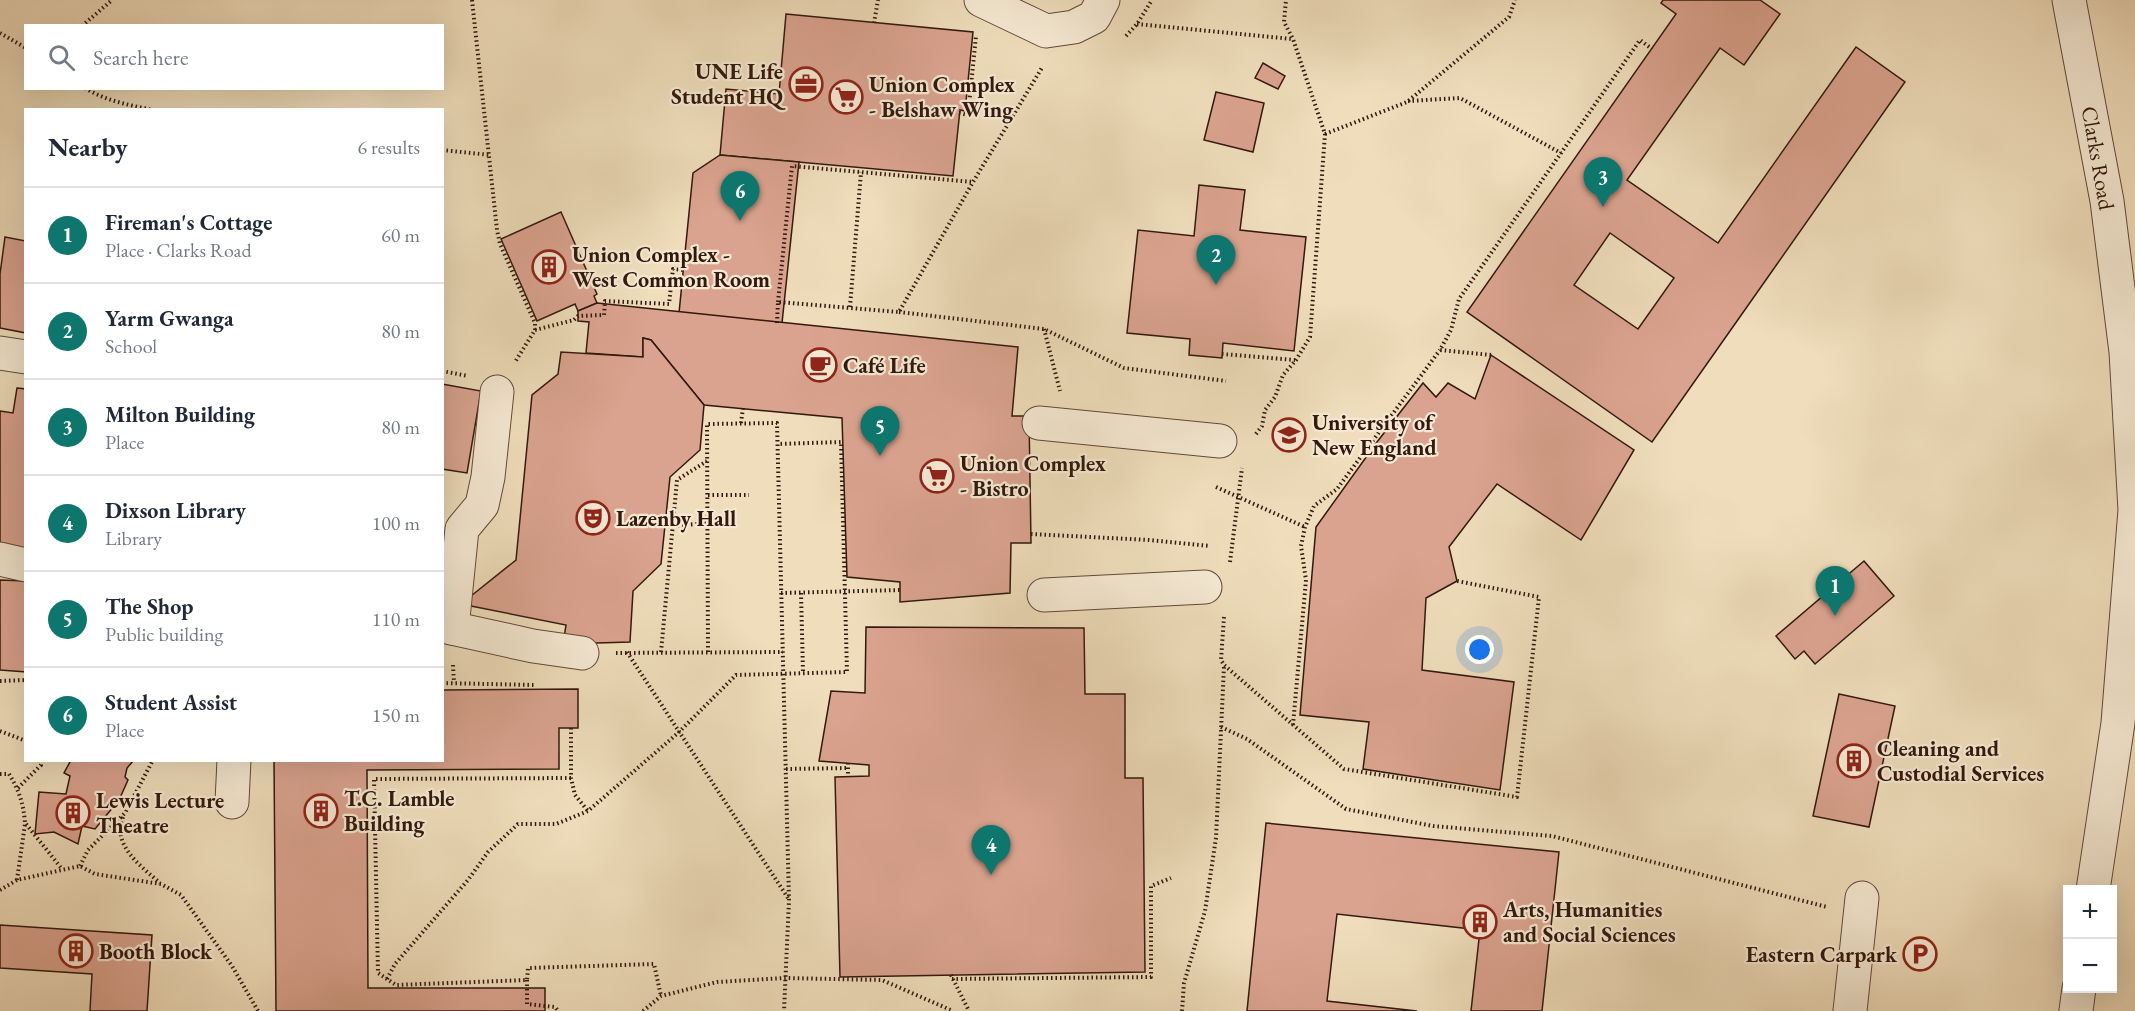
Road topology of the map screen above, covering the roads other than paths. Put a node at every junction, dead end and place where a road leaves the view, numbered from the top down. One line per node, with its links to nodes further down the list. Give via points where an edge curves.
1 (981, 0): 2 (street, via 1046,31 1074,27 1094,17)
2 (1103, 0)
3 (2069, 0): 17 (street, Clarks Road, via 2108,213 2126,352 2135,510 2118,723)
4 (0, 352): 5 (street)
5 (24, 357)
6 (497, 392): 13 (street, via 489,477 482,505 462,529)
7 (1051, 412): 8 (street)
8 (1231, 452)
9 (0, 559): 10 (street)
10 (24, 565)
11 (1044, 595): 12 (street)
12 (1215, 599)
13 (447, 627): 14 (street)
14 (582, 653)
15 (234, 762): 16 (street)
16 (232, 802)
17 (2094, 885)
18 (1861, 907): 20 (street)
19 (2078, 993): 21 (street)
20 (1851, 1011)
21 (2076, 1011)

